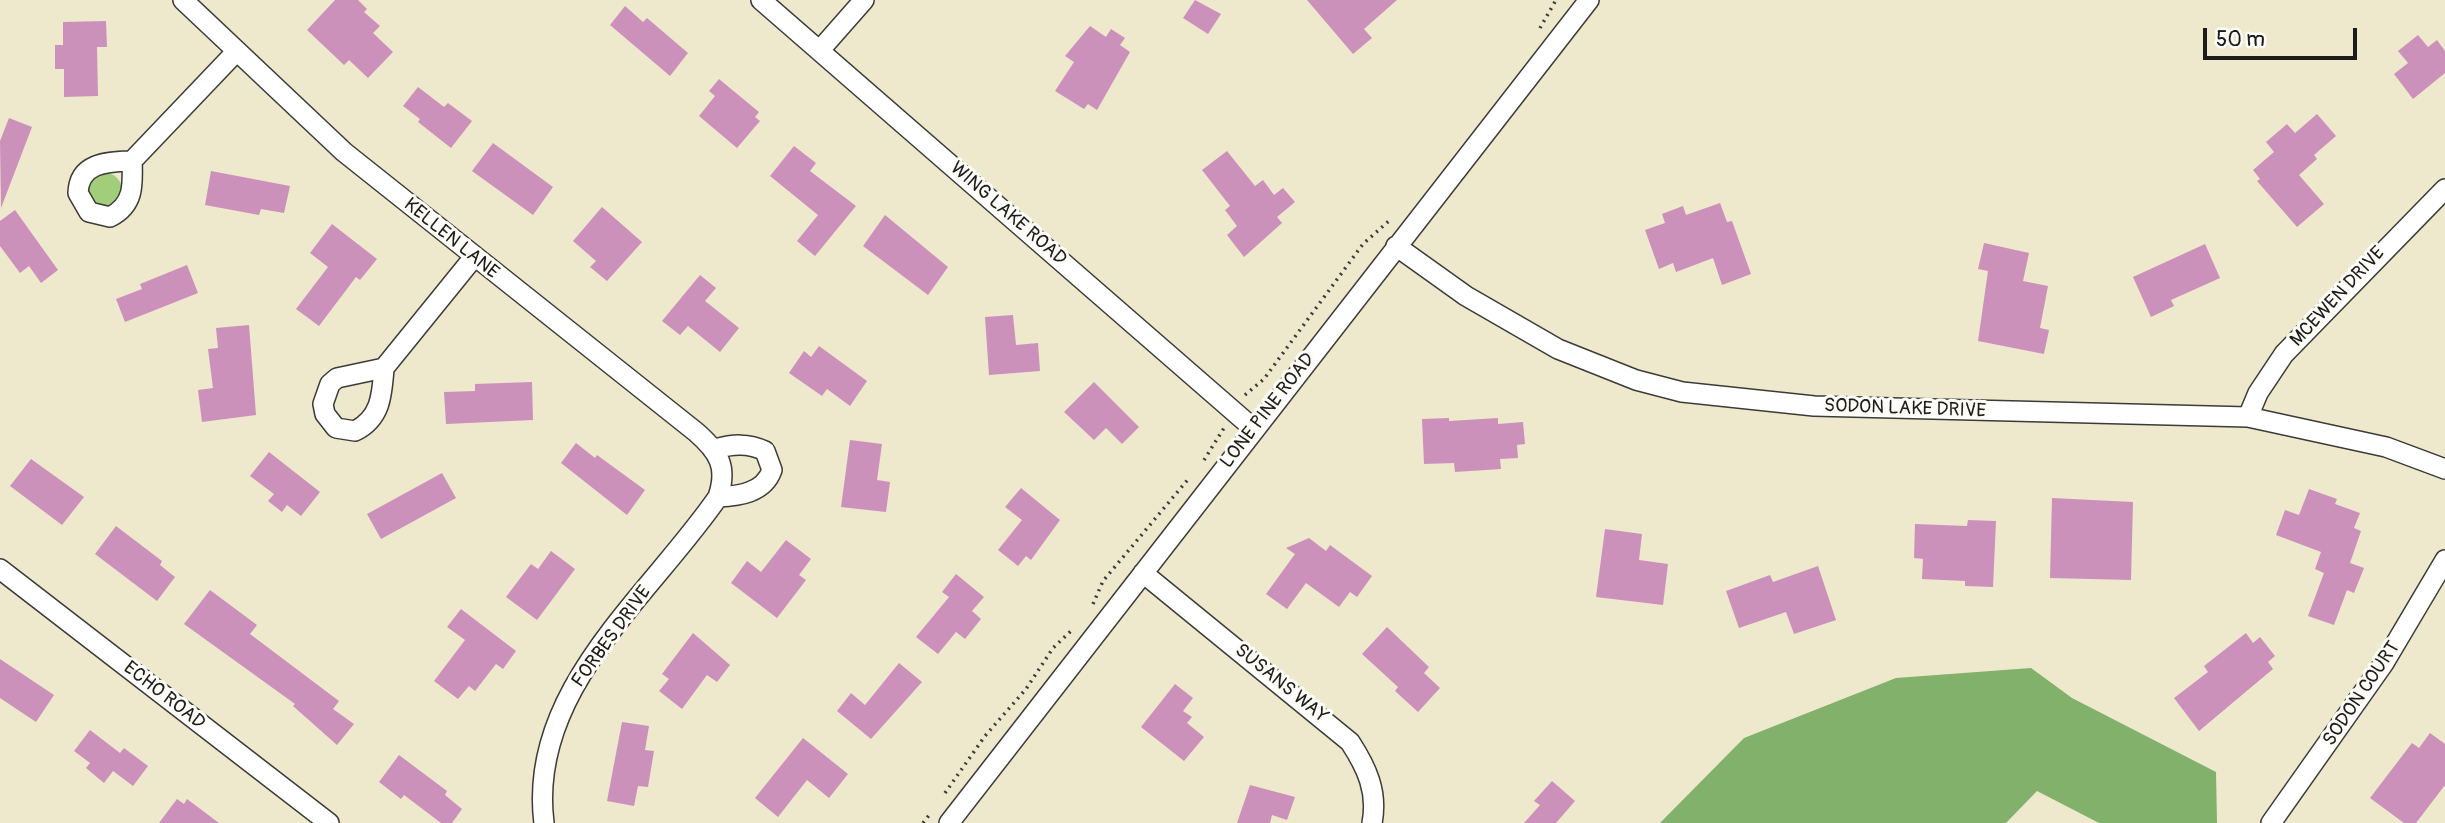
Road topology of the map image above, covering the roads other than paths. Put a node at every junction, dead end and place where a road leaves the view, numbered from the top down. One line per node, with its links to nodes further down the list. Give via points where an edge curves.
1 (183, 0): 6 (street, KELLEN LANE)
2 (761, 0): 5 (street, WING LAKE ROAD)
3 (864, 0): 5 (street)
4 (1589, 0): 9 (street, LONE PINE ROAD)
5 (821, 50): 13 (street, WING LAKE ROAD)
6 (235, 53): 7 (street); 10 (street, KELLEN LANE, via 344,152)
7 (132, 161)
8 (2445, 189): 12 (street, MCEWEN DRIVE, via 2284,354)
9 (1396, 246): 12 (street, SODON LAKE DRIVE, via 1466,296 1548,344 1611,371 1682,392 1814,406); 13 (street, LONE PINE ROAD)
10 (474, 257): 11 (street); 14 (street, KELLEN LANE)
11 (384, 368)
12 (2248, 417): 15 (street, SODON LAKE DRIVE, via 2386,447)
13 (1254, 429): 19 (street, LONE PINE ROAD)
14 (715, 449): 16 (street, FORBES DRIVE, via 722,469); 16 (street, via 756,446 765,451 772,470 756,490)
15 (2445, 469)
16 (718, 497): 21 (street, FORBES DRIVE, via 575,685 549,744)
17 (2445, 560): 24 (street, SODON COURT, via 2384,663)
18 (0, 569): 20 (street, ECHO ROAD)
19 (1143, 573): 22 (street, LONE PINE ROAD); 23 (street, SUSANS WAY, via 1350,742 1373,787)
20 (328, 823)
21 (544, 823)
22 (949, 823)
23 (1372, 823)
24 (2272, 823)

